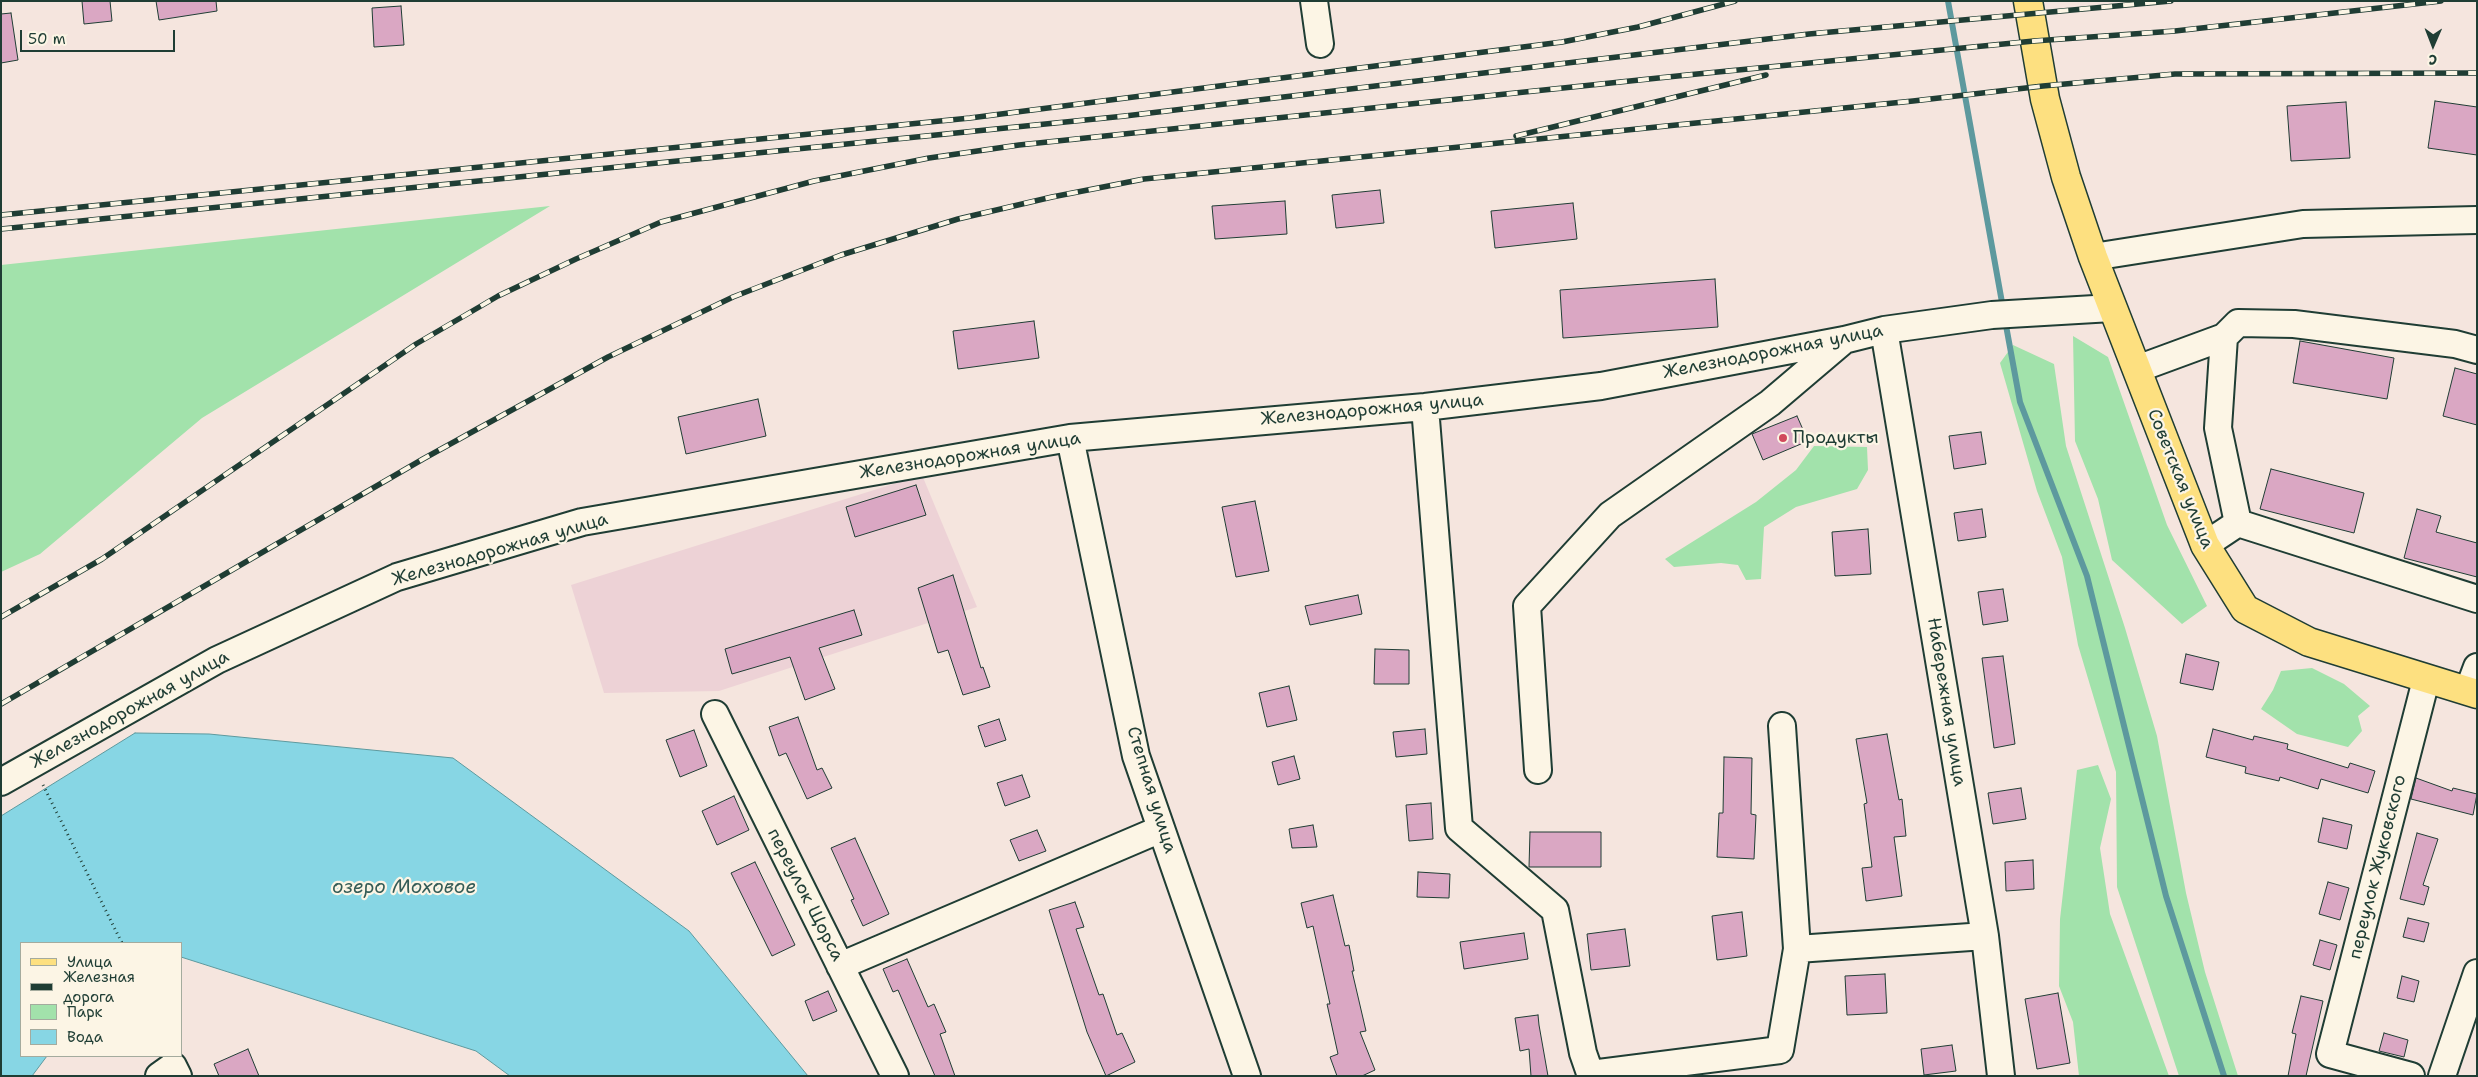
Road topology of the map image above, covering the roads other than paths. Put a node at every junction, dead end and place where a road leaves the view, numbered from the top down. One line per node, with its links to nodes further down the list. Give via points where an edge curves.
1 (1314, 1): 3 (street)
2 (2028, 1): 5 (main road, Советская улица, via 2045,99)
3 (1320, 44)
4 (2477, 220): 5 (street, via 2303,224)
5 (2093, 258): 6 (main road, Советская улица)
6 (2112, 308): 7 (street, Железнодорожная улица, via 1992,315); 11 (main road, Советская улица)
7 (1884, 330): 9 (street, Железнодорожная улица); 24 (street, Набережная улица)
8 (2224, 337): 10 (street, via 2238,323 2294,324 2455,344); 11 (street); 14 (street, via 2218,428)
9 (1844, 340): 12 (street, Железнодорожная улица, via 1601,386); 21 (street, via 1770,403 1610,515 1527,606)
10 (2477, 350)
11 (2137, 369): 15 (main road, Советская улица)
12 (1425, 407): 13 (street, Железнодорожная улица); 28 (street, via 1460,828 1554,910 1583,1053)
13 (1070, 438): 22 (street, Железнодорожная улица, via 582,522 397,577 216,660); 23 (street, Степная улица, via 1136,756)
14 (2238, 524): 15 (street); 16 (street)
15 (2205, 545): 17 (main road, Советская улица, via 2245,609 2309,642)
16 (2477, 599)
17 (2426, 680): 18 (main road, Советская улица); 32 (street, переулок Жуковского, via 2330,1054)
18 (2474, 684)
19 (715, 714): 26 (street, переулок Щорса)
20 (1782, 726): 25 (street)
21 (1538, 770)
22 (1, 782)
23 (1162, 829): 26 (street); 30 (street, Степная улица)
24 (1985, 936): 25 (street); 31 (street, Набережная улица)
25 (1797, 949): 28 (street, via 1780,1050)
26 (840, 966): 29 (street, переулок Щорса)
27 (2477, 973): 33 (street)
28 (1591, 1075)
29 (895, 1076)
30 (1247, 1076)
31 (2001, 1076)
32 (2411, 1076)
33 (2442, 1076)

